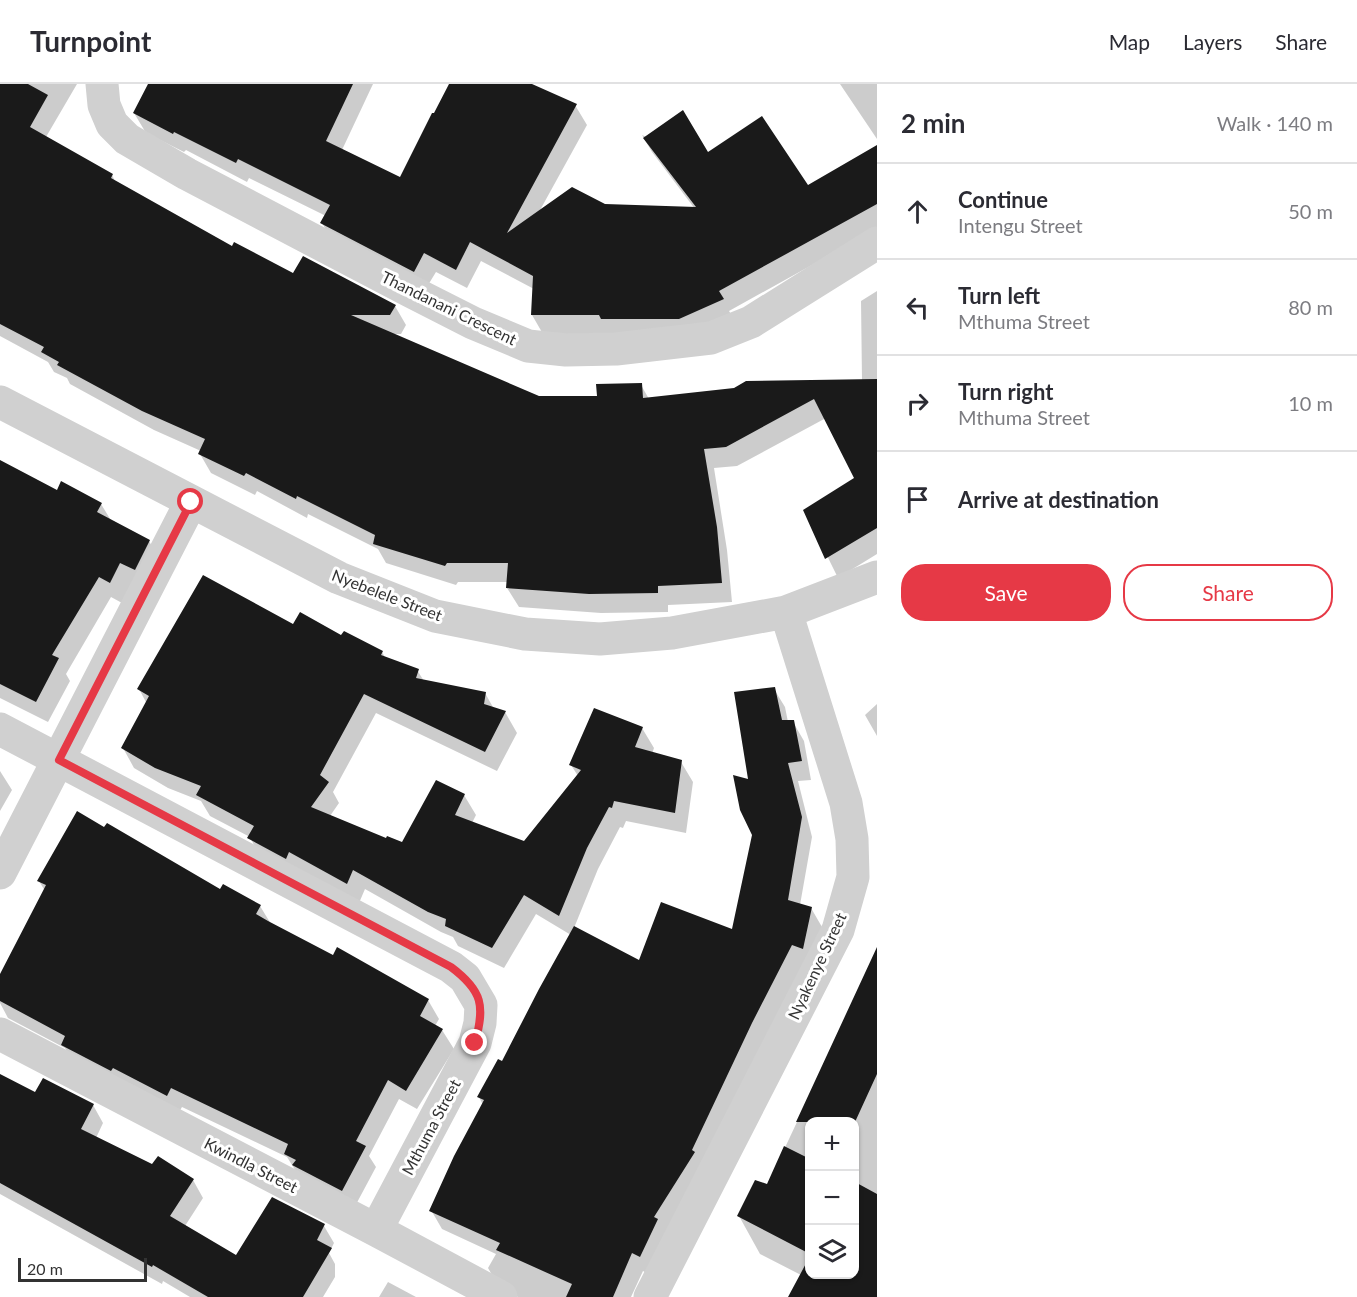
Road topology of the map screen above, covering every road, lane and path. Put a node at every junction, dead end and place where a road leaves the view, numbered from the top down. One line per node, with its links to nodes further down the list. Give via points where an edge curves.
1 (102, 84): 2 (street, Thandanani Crescent, via 104,105 112,124 127,139 410,291 528,346 616,350 711,338 751,322)
2 (877, 243)
3 (0, 402): 4 (street, Nyebelele Street)
4 (191, 502): 6 (street, Nyebelele Street, via 350,583 435,616 525,634 600,639 672,633); 8 (street)
5 (877, 577): 6 (street, Nyebelele Street)
6 (786, 612): 10 (street, Nyakenye Street, via 846,803)
7 (0, 729): 8 (street, Mthuma Street)
8 (59, 760): 9 (street); 12 (street, Mthuma Street, via 442,962 465,978 475,992 482,1005 475,1043)
9 (0, 873)
10 (865, 883): 14 (street, Nyakenye Street)
11 (0, 1034): 12 (street, Kwindla Street)
12 (376, 1230): 13 (street, Kwindla Street)
13 (501, 1297)
14 (650, 1297)

